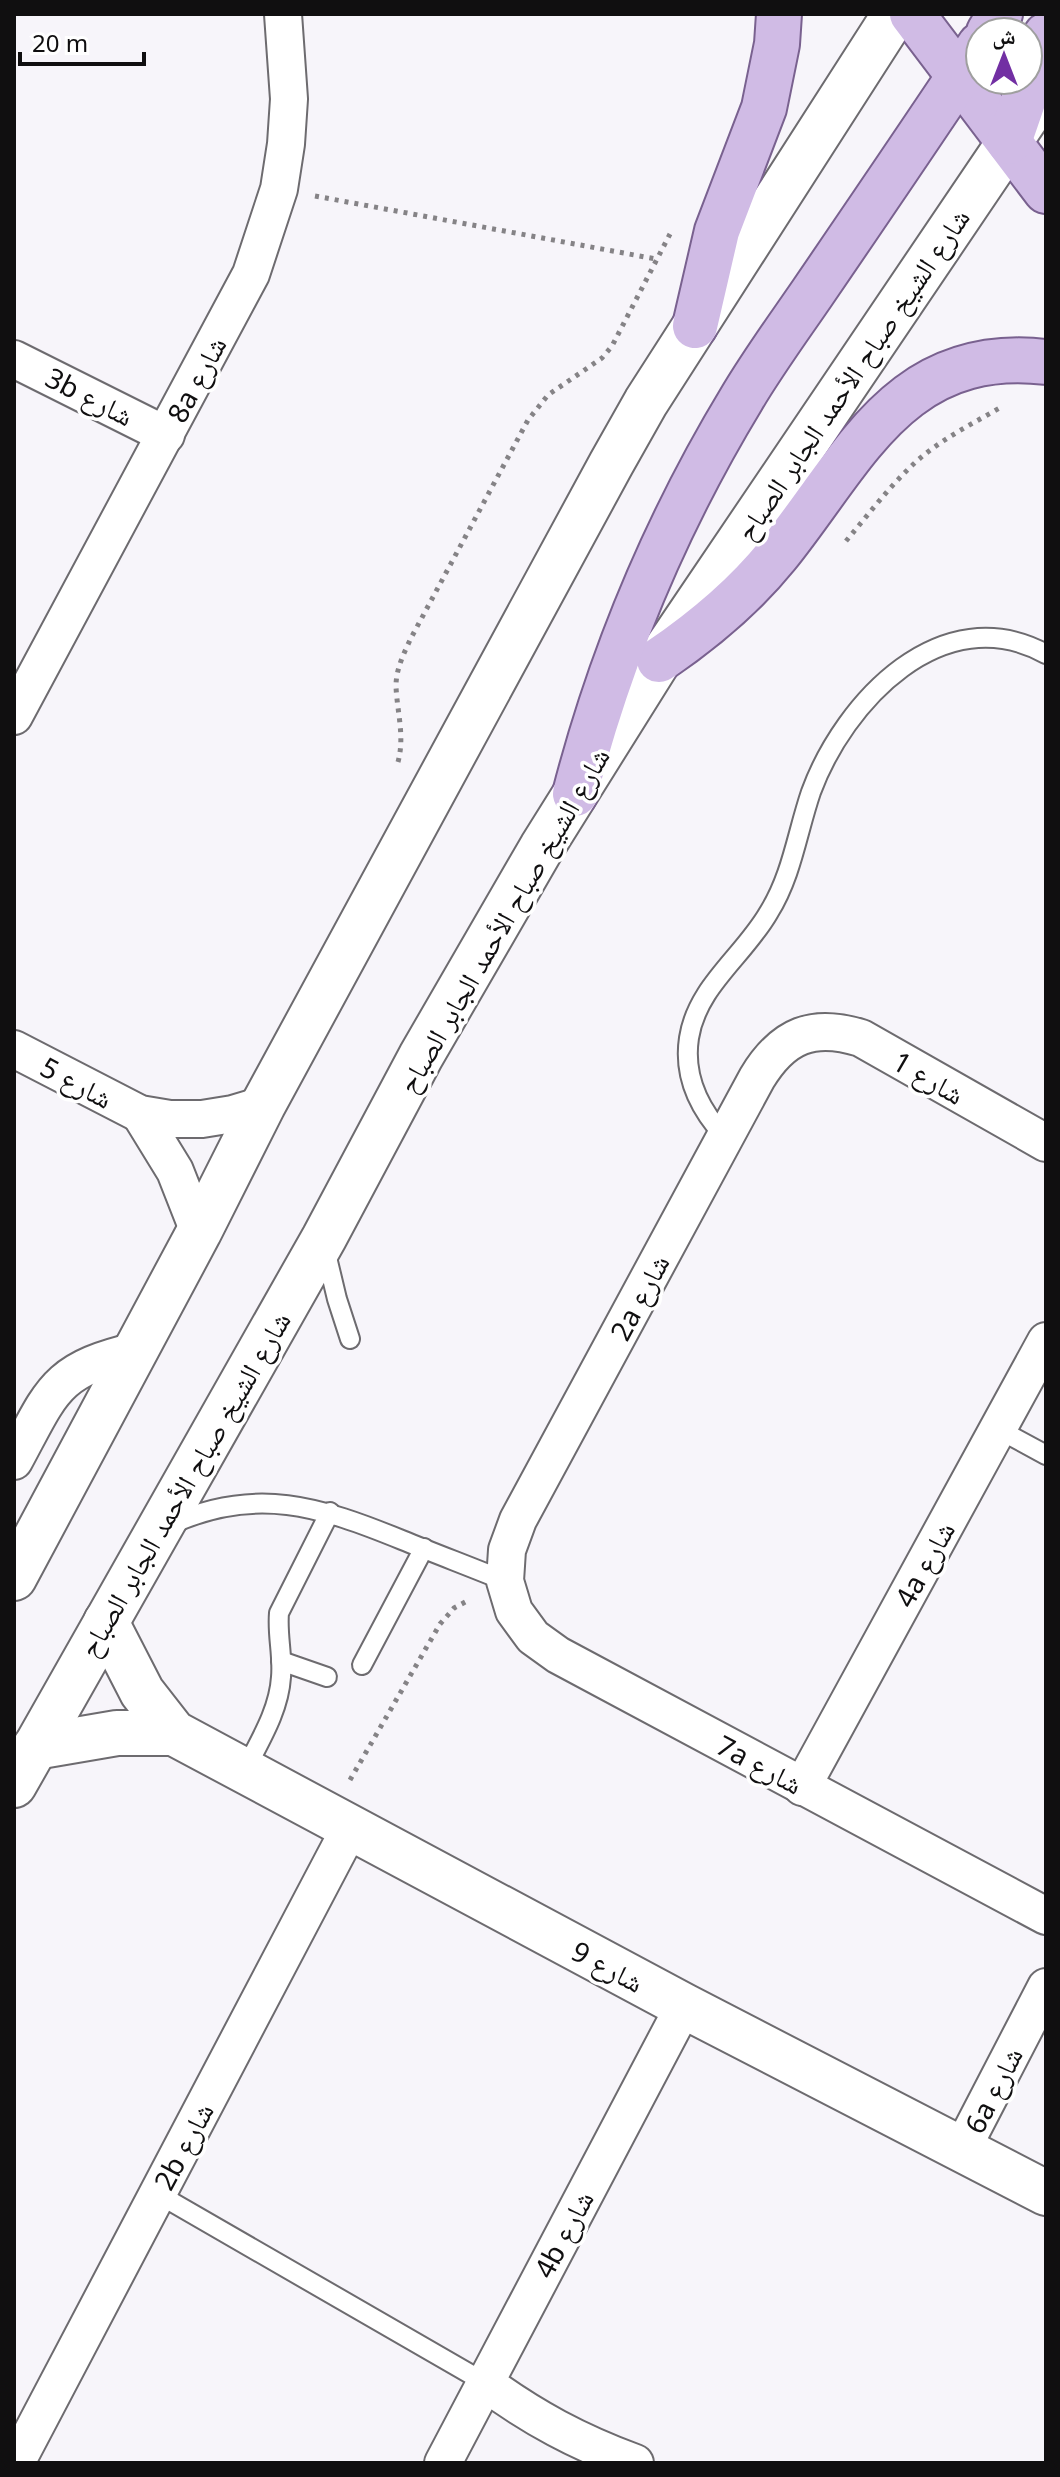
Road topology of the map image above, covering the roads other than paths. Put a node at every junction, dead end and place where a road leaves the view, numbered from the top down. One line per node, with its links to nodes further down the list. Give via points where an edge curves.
1 (283, 14): 18 (street, 8a شارع, via 289,99 279,189 251,274)
2 (779, 14): 14 (main road, via 764,108 717,231)
3 (895, 14): 14 (main road)
4 (912, 14): 8 (main road)
5 (1042, 14): 6 (main road)
6 (1046, 19)
7 (1046, 35): 12 (main road)
8 (964, 56)
9 (964, 70): 22 (main road, via 743,396 707,459 617,656)
10 (1046, 89): 12 (main road, شارع الشيخ صباح الأحمد الجابر الصباح)
11 (987, 96): 12 (main road)
12 (1009, 142): 13 (main road); 20 (main road, شارع الشيخ صباح الأحمد الجابر الصباح)
13 (1046, 191)
14 (695, 326): 25 (main road, via 611,464)
15 (14, 359): 18 (street, 3b شارع)
16 (1046, 362): 20 (main road, via 985,363 956,371 904,398 862,439 751,585)
17 (14, 380): 18 (street, 3b شارع)
18 (160, 446): 21 (street, 8a شارع)
19 (1046, 654): 27 (lane, via 996,639 952,642 912,660 851,719 811,793 788,874 770,912 713,982 693,1019 688,1050 692,1082 698,1101)
20 (659, 660): 22 (main road, شارع الشيخ صباح الأحمد الجابر الصباح)
21 (14, 716)
22 (575, 794): 30 (main road, شارع الشيخ صباح الأحمد الجابر الصباح, via 421,1056)
23 (806, 1034): 27 (street, 2a شارع, via 766,1064); 28 (street, شارع 1, via 843,1032 861,1038)
24 (14, 1049): 26 (street, شارع 5)
25 (263, 1105): 26 (street, شارع 5, via 202,1119); 29 (main road)
26 (140, 1114): 29 (street, شارع 5, via 175,1171)
27 (725, 1137): 41 (street, 2a شارع, via 518,1520 507,1550)
28 (1046, 1143)
29 (199, 1232): 33 (main road)
30 (324, 1238): 31 (lane); 38 (main road, شارع الشيخ صباح الأحمد الجابر الصباح)
31 (350, 1339)
32 (1046, 1341): 34 (street, 4a شارع)
33 (136, 1351): 36 (street, via 99,1360 67,1377 45,1404); 40 (main road)
34 (998, 1429): 35 (lane); 50 (street, 4a شارع)
35 (1046, 1455)
36 (14, 1461)
37 (330, 1512): 38 (lane, via 271,1503 242,1505 198,1514); 39 (lane); 43 (lane, via 279,1613)
38 (157, 1531): 42 (main road, شارع الشيخ صباح الأحمد الجابر الصباح)
39 (424, 1548): 41 (lane); 44 (lane)
40 (14, 1578)
41 (505, 1581): 50 (street, 7a شارع, via 514,1611 533,1637 558,1655)
42 (106, 1622): 46 (main road, شارع 9, via 142,1692); 47 (main road, شارع الشيخ صباح الأحمد الجابر الصباح)
43 (281, 1661): 45 (lane); 48 (lane, via 274,1711)
44 (362, 1665)
45 (327, 1677)
46 (174, 1733): 47 (main road, شارع 9, via 117,1733); 48 (main road, شارع 9)
47 (35, 1747): 49 (main road, شارع الشيخ صباح الأحمد الجابر الصباح)
48 (244, 1772): 51 (main road, شارع 9)
49 (14, 1785)
50 (802, 1787): 52 (street, 7a شارع)
51 (340, 1823): 54 (main road, شارع 9); 57 (street, 2b شارع)
52 (1046, 1916)
53 (1046, 1987): 55 (street, 6a شارع)
54 (684, 2006): 55 (main road, شارع 9); 58 (street, 4b شارع)
55 (962, 2149): 56 (main road, شارع 9)
56 (1046, 2193)
57 (158, 2194): 58 (lane); 59 (street, 2b شارع)
58 (484, 2382): 60 (street, 4b شارع); 61 (street, via 571,2438)
59 (16, 2463)
60 (443, 2463)
61 (635, 2463)

